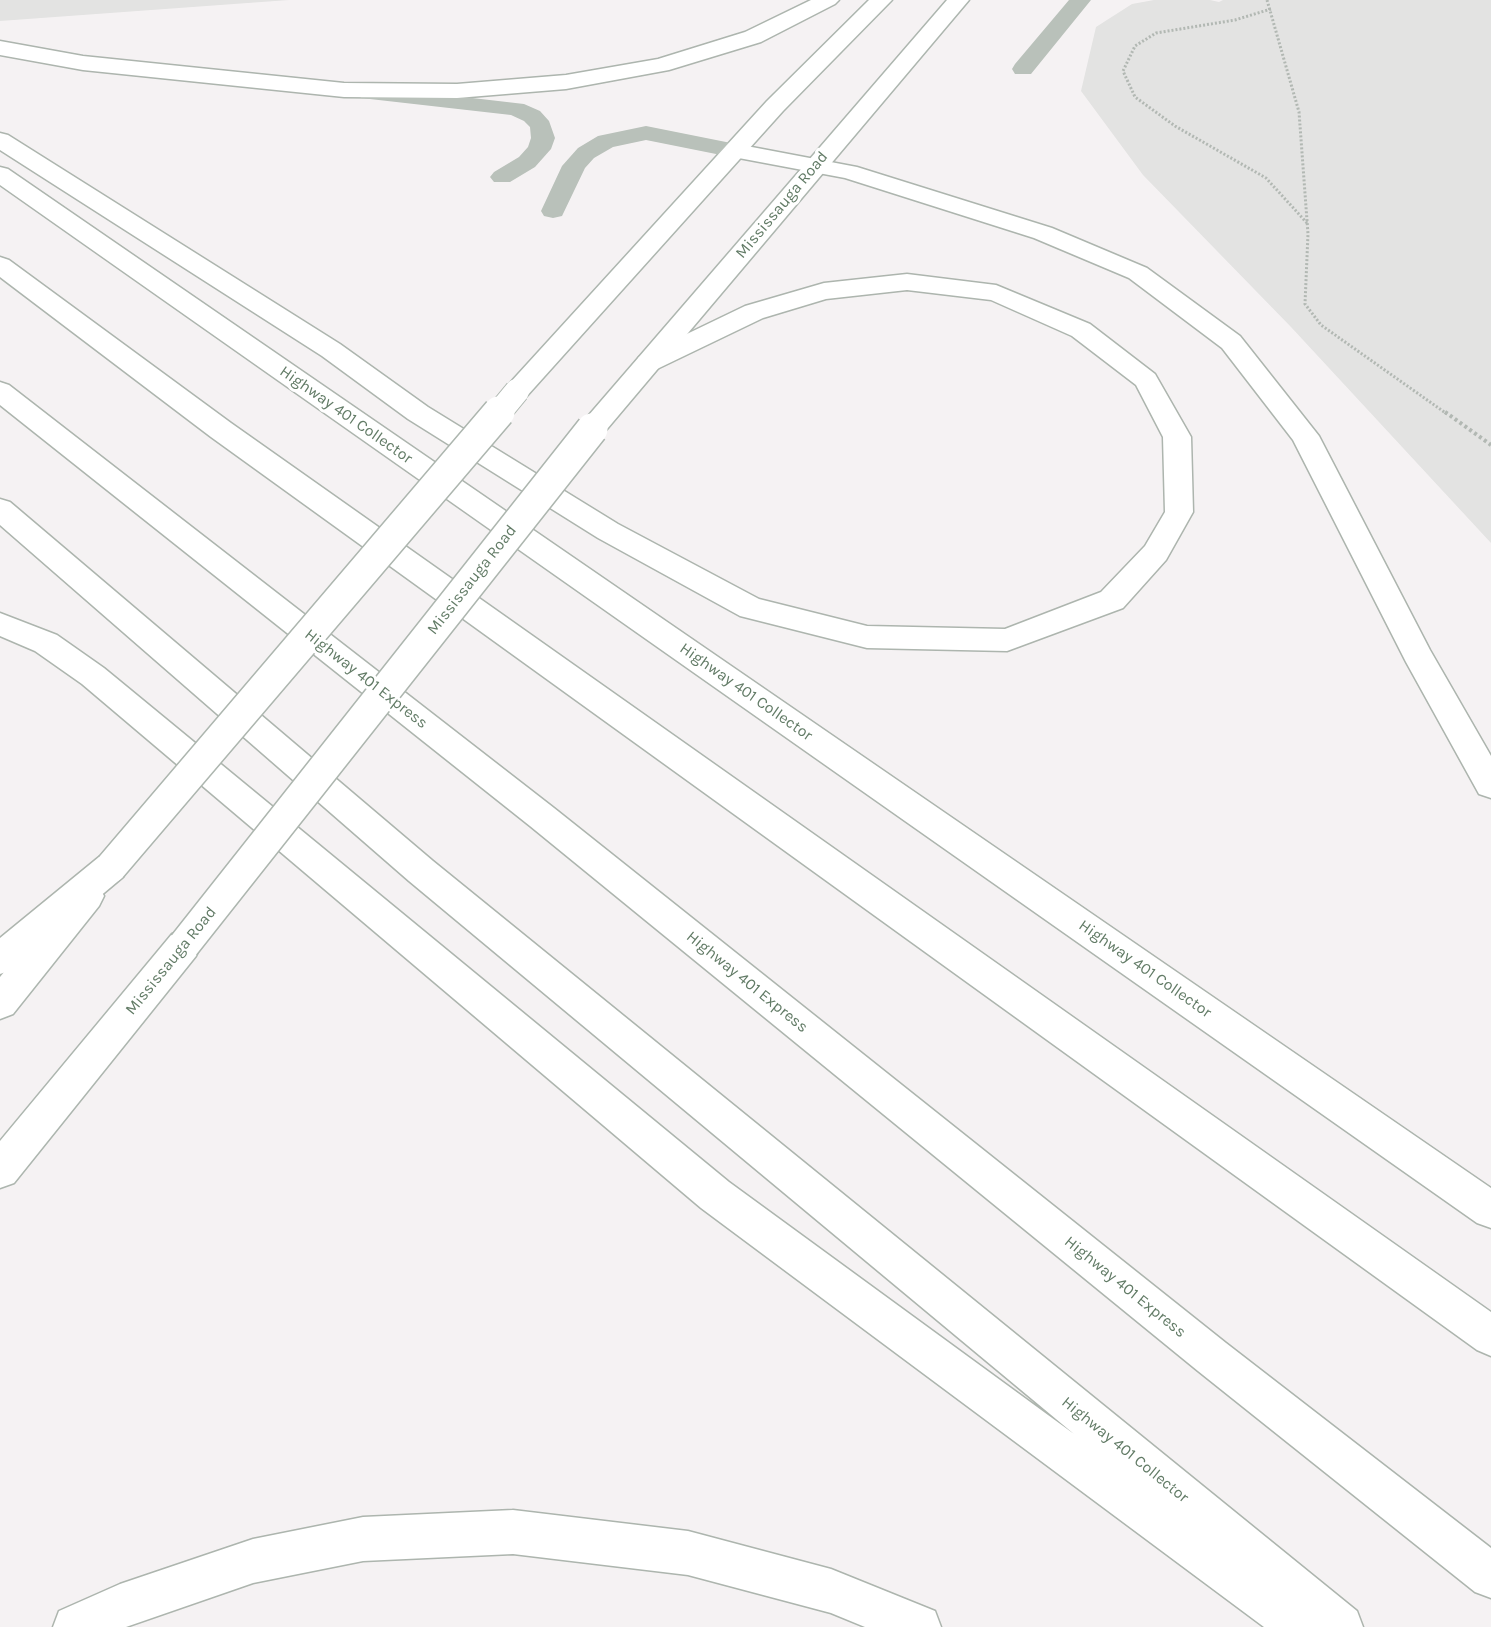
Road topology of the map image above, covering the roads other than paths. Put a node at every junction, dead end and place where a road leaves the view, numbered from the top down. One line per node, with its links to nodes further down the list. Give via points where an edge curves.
1 (828, 0): 7 (main road, via 753,37 662,64 566,82 457,91)
2 (881, 0): 9 (main road, via 775,106)
3 (958, 0): 10 (main road, Mississauga Road)
4 (1080, 0): 6 (lane)
5 (0, 48): 7 (main road, via 83,63)
6 (1023, 69)
7 (344, 90): 12 (lane, via 496,106 532,116 541,126 543,138 539,149 527,162)
8 (0, 140): 15 (main road, via 322,344 418,413 608,531 751,609 867,637 1007,640 1112,600 1156,554 1179,512 1177,437 1146,380 1082,330 996,293 907,282 824,291 754,312)
9 (736, 151): 10 (main road); 13 (lane, via 646,133 624,135 586,153 574,166); 20 (main road, bridge, via 517,391)
10 (816, 165): 15 (main road, Mississauga Road); 19 (main road, via 1043,233 1138,273 1231,342 1305,436 1417,654)
11 (0, 174): 24 (main road, Highway 401 Collector)
12 (502, 177)
13 (553, 211)
14 (0, 265): 25 (main road, via 221,430)
15 (648, 363): 23 (main road, Mississauga Road, bridge)
16 (0, 391): 26 (main road, Highway 401 Express, via 542,817 1212,1357)
17 (0, 509): 30 (main road, Highway 401 Collector, via 421,871)
18 (0, 624): 29 (main road, via 46,643 93,676 715,1195)
19 (1491, 785)
20 (111, 867): 21 (main road); 22 (main road)
21 (0, 959)
22 (0, 1003)
23 (0, 1170)
24 (1491, 1210)
25 (1491, 1336)
26 (1491, 1576)
27 (75, 1627): 28 (main road, via 136,1600 253,1561 363,1539 513,1532 688,1554 831,1591)
28 (919, 1627)
29 (1301, 1627)
30 (1341, 1627)

